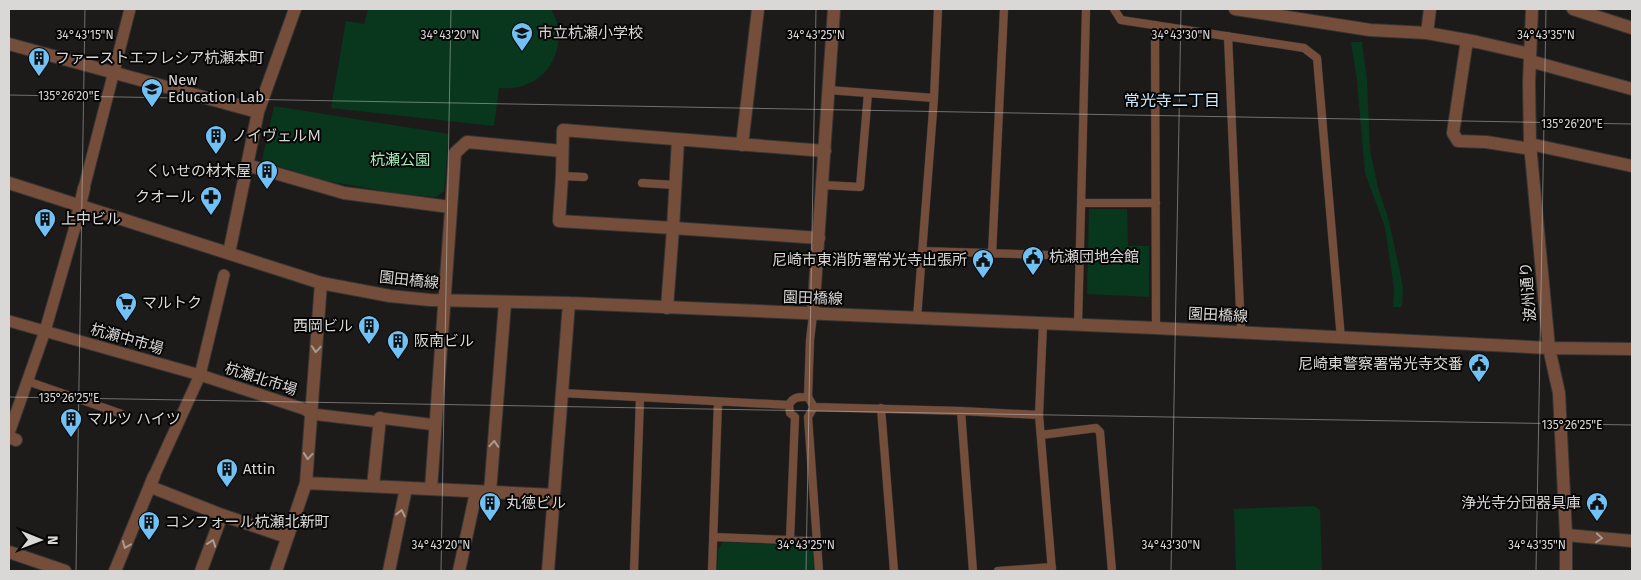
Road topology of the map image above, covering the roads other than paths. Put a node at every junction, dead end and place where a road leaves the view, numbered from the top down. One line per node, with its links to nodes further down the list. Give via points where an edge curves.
1 (130, 9): 20 (street)
2 (294, 9): 25 (street)
3 (758, 9): 27 (street)
4 (834, 9): 22 (street)
5 (938, 9): 24 (lane)
6 (1004, 9): 49 (lane)
7 (1086, 9): 40 (lane)
8 (1114, 9): 13 (lane, via 1121,20)
9 (1235, 9): 15 (street, via 1370,30)
10 (1430, 9): 15 (street)
11 (1532, 9): 19 (street, 波州通り)
12 (1573, 9): 14 (street)
13 (1155, 25): 16 (lane); 41 (lane)
14 (1632, 28)
15 (1427, 33): 17 (street)
16 (1228, 36): 64 (lane); 65 (lane, via 1304,48 1316,58)
17 (1467, 40): 19 (street); 28 (street, via 1453,133 1458,141)
18 (9, 44): 20 (street)
19 (1530, 57): 21 (street); 28 (street, 波州通り, via 1528,108)
20 (114, 72): 25 (street); 39 (street)
21 (1632, 89)
22 (828, 90): 23 (lane); 30 (street)
23 (868, 93): 24 (lane); 38 (lane, via 860,187)
24 (934, 98): 47 (lane)
25 (258, 112): 31 (street)
26 (678, 140): 27 (street); 29 (street, via 563,130); 37 (street)
27 (742, 144): 30 (street)
28 (1531, 147): 32 (street); 66 (street, 波州通り)
29 (562, 150): 33 (street); 42 (street, via 467,142 454,153)
30 (825, 151): 38 (street)
31 (247, 165): 42 (street, via 344,193); 48 (street)
32 (1632, 166)
33 (562, 176): 34 (lane); 45 (street, via 558,221)
34 (584, 177)
35 (9, 183): 43 (street, 園田橋線)
36 (642, 183): 37 (lane)
37 (675, 185): 45 (street)
38 (823, 186): 46 (street)
39 (84, 188): 43 (street)
40 (1081, 203): 41 (lane); 50 (lane)
41 (1156, 203): 62 (lane)
42 (450, 206): 53 (street)
43 (79, 207): 44 (street); 48 (street, 園田橋線)
44 (75, 227): 63 (street)
45 (673, 228): 46 (street); 56 (street)
46 (819, 238): 57 (street)
47 (922, 251): 49 (lane); 58 (lane)
48 (229, 254): 52 (street, 園田橋線)
49 (992, 254): 50 (lane)
50 (1080, 256): 61 (lane)
51 (224, 275): 68 (street)
52 (321, 283): 53 (street, 園田橋線, via 390,296); 79 (street, one-way to 79)
53 (444, 300): 54 (street, 園田橋線); 84 (street)
54 (505, 302): 55 (street, 園田橋線); 94 (street, one-way to 54)
55 (569, 304): 56 (street, 園田橋線); 70 (street)
56 (667, 308): 57 (street, 園田橋線)
57 (813, 315): 58 (street, 園田橋線); 71 (lane)
58 (917, 318): 60 (street, 園田橋線)
59 (9, 321): 63 (street, 杭瀬中市場)
60 (1043, 324): 61 (street, 園田橋線); 80 (lane)
61 (1078, 325): 62 (street, 園田橋線)
62 (1156, 328): 64 (street, 園田橋線)
63 (45, 331): 68 (street, 杭瀬中市場); 69 (street)
64 (1241, 332): 65 (street, 園田橋線)
65 (1341, 339): 66 (street, 園田橋線)
66 (1549, 348): 67 (street, 園田橋線); 97 (street, 波州通り, via 1559,393)
67 (1632, 348)
68 (200, 375): 79 (street, 杭瀬北市場); 87 (street)
69 (27, 381): 78 (lane); 86 (street)
70 (562, 393): 72 (lane); 95 (street)
71 (808, 397): 74 (lane, via 796,397); 75 (lane)
72 (640, 398): 73 (lane); 112 (lane)
73 (718, 402): 74 (lane); 99 (lane)
74 (789, 405): 81 (lane, via 790,413)
75 (814, 406): 76 (lane); 82 (lane)
76 (881, 408): 77 (lane); 115 (lane)
77 (961, 411): 80 (lane); 116 (lane)
78 (122, 414)
79 (312, 414): 83 (street, 杭瀬北市場); 88 (street, one-way to 88)
80 (1039, 415): 85 (lane)
81 (796, 417): 82 (lane); 100 (lane)
82 (808, 417): 101 (lane)
83 (379, 420): 84 (street, 杭瀬北市場); 89 (street)
84 (436, 425): 92 (street)
85 (1041, 435): 104 (lane); 118 (lane, via 1096,428 1100,432)
86 (11, 437)
87 (154, 476): 106 (street, one-way to 106)
88 (306, 483): 89 (street); 98 (street)
89 (373, 486): 90 (street)
90 (406, 488): 92 (street); 109 (street, one-way to 90)
91 (156, 489): 96 (street)
92 (431, 489): 93 (street)
93 (476, 492): 94 (street); 110 (street)
94 (490, 492): 95 (street)
95 (554, 495): 111 (street)
96 (222, 515): 98 (street); 107 (street, one-way to 96)
97 (1566, 535): 102 (street, one-way to 102); 119 (street, 波州通り)
98 (287, 537): 108 (street)
99 (713, 537): 100 (lane); 113 (lane)
100 (790, 540): 101 (lane)
101 (817, 541): 114 (lane)
102 (1632, 541)
103 (9, 552): 105 (street)
104 (1052, 569): 117 (lane)
105 (65, 571)
106 (115, 571)
107 (201, 571)
108 (276, 571)
109 (389, 571)
110 (459, 571)
111 (548, 571)
112 (634, 571)
113 (712, 571)
114 (819, 571)
115 (894, 571)
116 (974, 571)
117 (998, 571)
118 (1112, 571)
119 (1566, 571)

